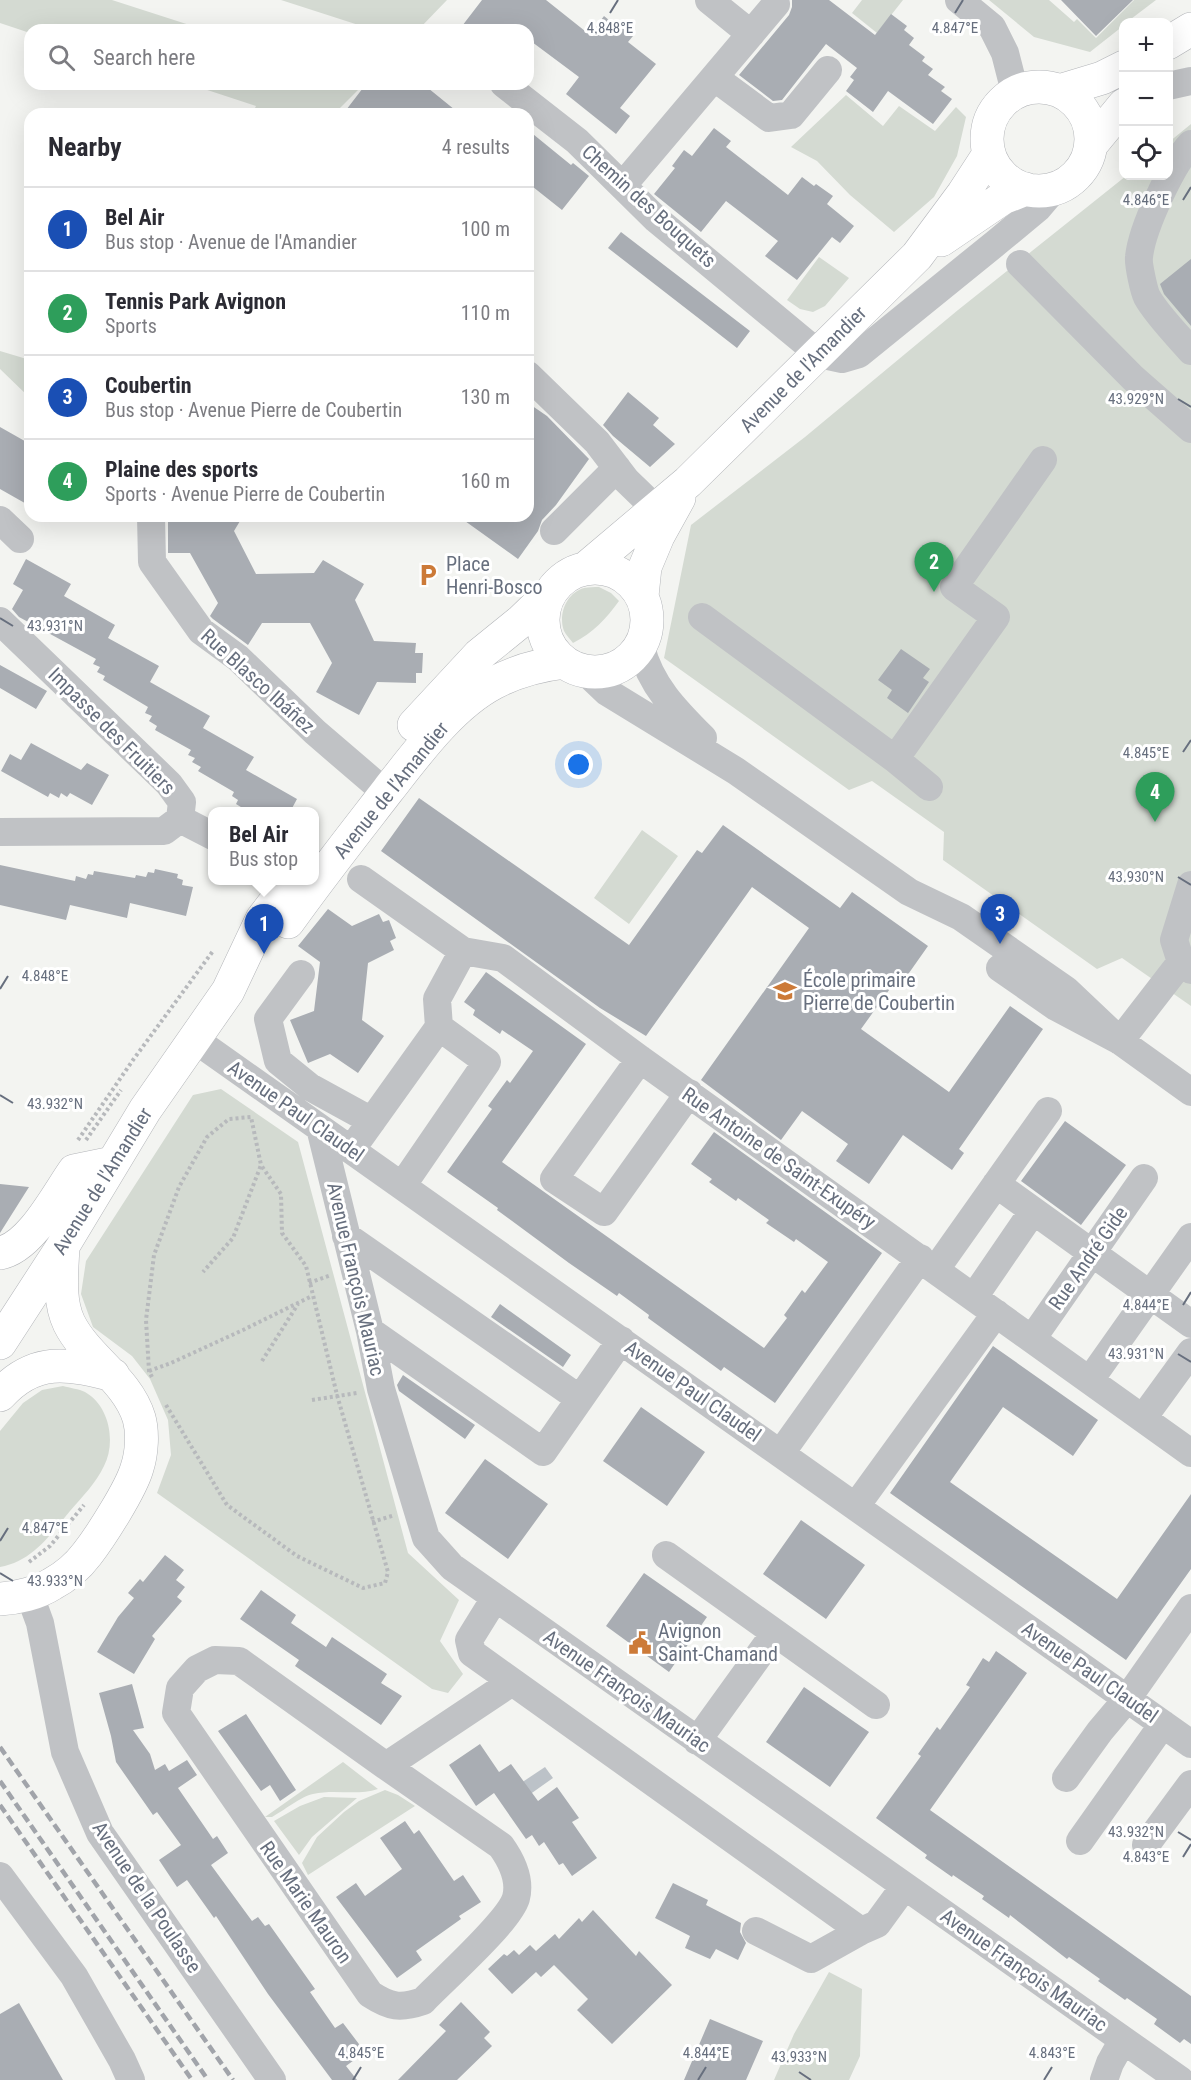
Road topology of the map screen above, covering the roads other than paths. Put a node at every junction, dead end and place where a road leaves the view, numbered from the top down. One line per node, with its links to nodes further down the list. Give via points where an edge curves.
1 (709, 0): 4 (street)
2 (959, 0): 12 (street, via 992,27 1005,53)
3 (776, 4): 4 (street)
4 (751, 34): 7 (street)
5 (828, 70): 7 (street, via 791,115 769,118)
6 (1119, 70): 11 (main road)
7 (715, 78): 17 (street)
8 (1191, 81): 9 (street)
9 (1173, 85)
10 (512, 90): 17 (street, Chemin des Bouquets, via 577,141)
11 (1059, 91): 12 (main road, via 1045,87); 15 (main road, via 1074,100 1084,113)
12 (1015, 92): 16 (main road, via 991,118)
13 (1119, 112): 15 (main road)
14 (1191, 144): 21 (street, via 1160,197 1139,258 1147,296)
15 (1091, 145): 18 (main road, via 1087,159 1069,182)
16 (989, 154): 18 (main road, via 1009,182); 19 (main road, Avenue de l'Amandier)
17 (623, 185): 22 (street, Chemin des Bouquets, via 656,219)
18 (1040, 189): 19 (main road, Avenue de l'Amandier, via 1003,198); 22 (street, via 1030,215 859,354 842,359)
19 (917, 256): 22 (main road, Avenue de l'Amandier)
20 (1020, 264): 24 (street, via 1133,378)
21 (1191, 351)
22 (819, 354): 27 (main road, Avenue de l'Amandier)
23 (534, 381): 26 (street, via 597,442)
24 (1191, 429)
25 (1043, 460): 38 (street, via 954,586 996,617)
26 (617, 468): 28 (street); 30 (street)
27 (688, 482): 28 (main road, Avenue de l'Amandier); 33 (main road, Avenue de l'Amandier, via 645,567)
28 (656, 509): 31 (main road, Avenue de l'Amandier)
29 (151, 522): 40 (street, Rue Blasco Ibáñez, via 152,562 201,631 238,658)
30 (554, 531)
31 (586, 568): 32 (main road, via 559,581); 33 (main road, via 618,573 632,582)
32 (550, 593): 37 (main road, via 542,623 546,638 553,651); 40 (main road, Avenue de l'Amandier, via 478,655 422,714)
33 (642, 596): 36 (main road, via 648,612 648,630)
34 (702, 617): 38 (street)
35 (0, 621): 42 (street, Impasse des Fruitiers, via 169,784 182,802)
36 (641, 647): 37 (main road, via 618,668 602,672); 39 (street, via 646,665 669,703)
37 (575, 667): 39 (street, via 607,692); 40 (main road, Avenue de l'Amandier, via 540,665 492,683 452,714)
38 (894, 759): 41 (street)
39 (736, 771): 57 (street, via 909,891 961,917 1066,990)
40 (378, 786): 45 (main road, Avenue de l'Amandier); 46 (main road, Avenue de l'Amandier)
41 (929, 787)
42 (180, 819): 43 (street, Impasse des Fruitiers, via 164,831); 44 (street)
43 (0, 832)
44 (208, 833)
45 (319, 847)
46 (319, 879)
47 (361, 879): 51 (street, Rue Antoine de Saint-Exupéry)
48 (288, 885): 54 (main road, Avenue de l'Amandier, via 262,919)
49 (315, 885): 54 (main road, Avenue de l'Amandier, via 264,954)
50 (1191, 885): 52 (street, via 1174,940)
51 (463, 951): 55 (street, via 437,999); 58 (street, Rue Antoine de Saint-Exupéry, via 503,958)
52 (1186, 966): 57 (street)
53 (301, 974): 62 (street, via 268,1019 278,1061 310,1087)
54 (228, 991): 56 (main road, Avenue de l'Amandier)
55 (439, 1027): 62 (street); 68 (street, via 487,1062)
56 (194, 1039): 63 (street, Avenue Paul Claudel); 65 (main road, Avenue de l'Amandier)
57 (1120, 1041): 59 (street)
58 (640, 1059): 60 (street, Rue Antoine de Saint-Exupéry); 60 (street, via 554,1179 604,1212)
59 (1191, 1092)
60 (689, 1093): 75 (street, Rue Antoine de Saint-Exupéry)
61 (1048, 1111): 67 (street)
62 (372, 1121): 64 (street)
63 (320, 1128): 64 (street, Avenue Paul Claudel); 70 (street, Avenue François Mauriac)
64 (351, 1150): 68 (street, Avenue Paul Claudel)
65 (113, 1163): 72 (main road, Avenue de l'Amandier); 73 (main road, via 74,1171 35,1228 22,1241)
66 (1144, 1178): 74 (street, Rue André Gide)
67 (996, 1185): 69 (street); 75 (street)
68 (402, 1186): 81 (street, Avenue Paul Claudel)
69 (1033, 1211): 74 (street); 77 (street)
70 (346, 1236): 79 (street, Avenue François Mauriac); 87 (street)
71 (1191, 1237): 76 (street)
72 (63, 1246): 82 (main road, Avenue de l'Amandier); 84 (main road, via 62,1286 69,1322 81,1342)
73 (0, 1253)
74 (1092, 1253): 76 (street); 80 (street, Rue André Gide)
75 (928, 1264): 77 (street, Rue Antoine de Saint-Exupéry); 90 (street)
76 (1150, 1294): 78 (street); 85 (street)
77 (985, 1305): 80 (street, Rue Antoine de Saint-Exupéry); 91 (street)
78 (1191, 1324)
79 (370, 1331): 87 (street, via 543,1452); 94 (street, Avenue François Mauriac, via 381,1389 426,1538 452,1568)
80 (1032, 1339): 85 (street, Rue Antoine de Saint-Exupéry)
81 (621, 1340): 87 (street); 90 (street, Avenue Paul Claudel)
82 (0, 1343)
83 (1191, 1352): 88 (street)
84 (113, 1376): 86 (main road, via 82,1366 49,1365 26,1375); 93 (main road, via 134,1403 140,1420 137,1468 86,1555 69,1572 51,1586)
85 (1090, 1380): 88 (street, Rue Antoine de Saint-Exupéry)
86 (0, 1395)
87 (580, 1399)
88 (1143, 1419): 89 (street, Rue Antoine de Saint-Exupéry)
89 (1189, 1447)
90 (781, 1453): 91 (street, Avenue Paul Claudel)
91 (856, 1506): 98 (street, Avenue Paul Claudel)
92 (666, 1555): 96 (street)
93 (18, 1586): 114 (street, Avenue de la Poulasse, via 40,1623 65,1752 100,1833)
94 (495, 1598): 97 (street, via 469,1640 472,1653); 101 (street, Avenue François Mauriac)
95 (1191, 1608): 98 (street)
96 (775, 1633): 99 (street); 101 (street)
97 (512, 1682): 103 (street); 110 (street)
98 (1127, 1699): 100 (street, Avenue Paul Claudel); 104 (street)
99 (876, 1705)
100 (1163, 1724): 102 (street, Avenue Paul Claudel); 106 (street)
101 (697, 1741): 109 (street, Avenue François Mauriac)
102 (1191, 1744)
103 (386, 1766): 103 (street, Rue Marie Mauron, via 239,1661 215,1660 197,1669 180,1688 176,1713 370,1994 386,2004 406,2006 423,2001 505,1918 516,1898 517,1881 511,1860 501,1846)
104 (1066, 1778)
105 (1191, 1784): 107 (street)
106 (1080, 1841)
107 (1146, 1845)
108 (0, 1876): 113 (street, via 74,1976)
109 (904, 1887): 110 (street, via 877,1924); 112 (street, Avenue François Mauriac)
110 (861, 1931): 111 (street, via 811,1959)
111 (756, 1932)
112 (1123, 2040): 115 (street); 116 (street, Avenue François Mauriac)
113 (131, 2080)
114 (272, 2080)
115 (1104, 2080)
116 (1180, 2080)

